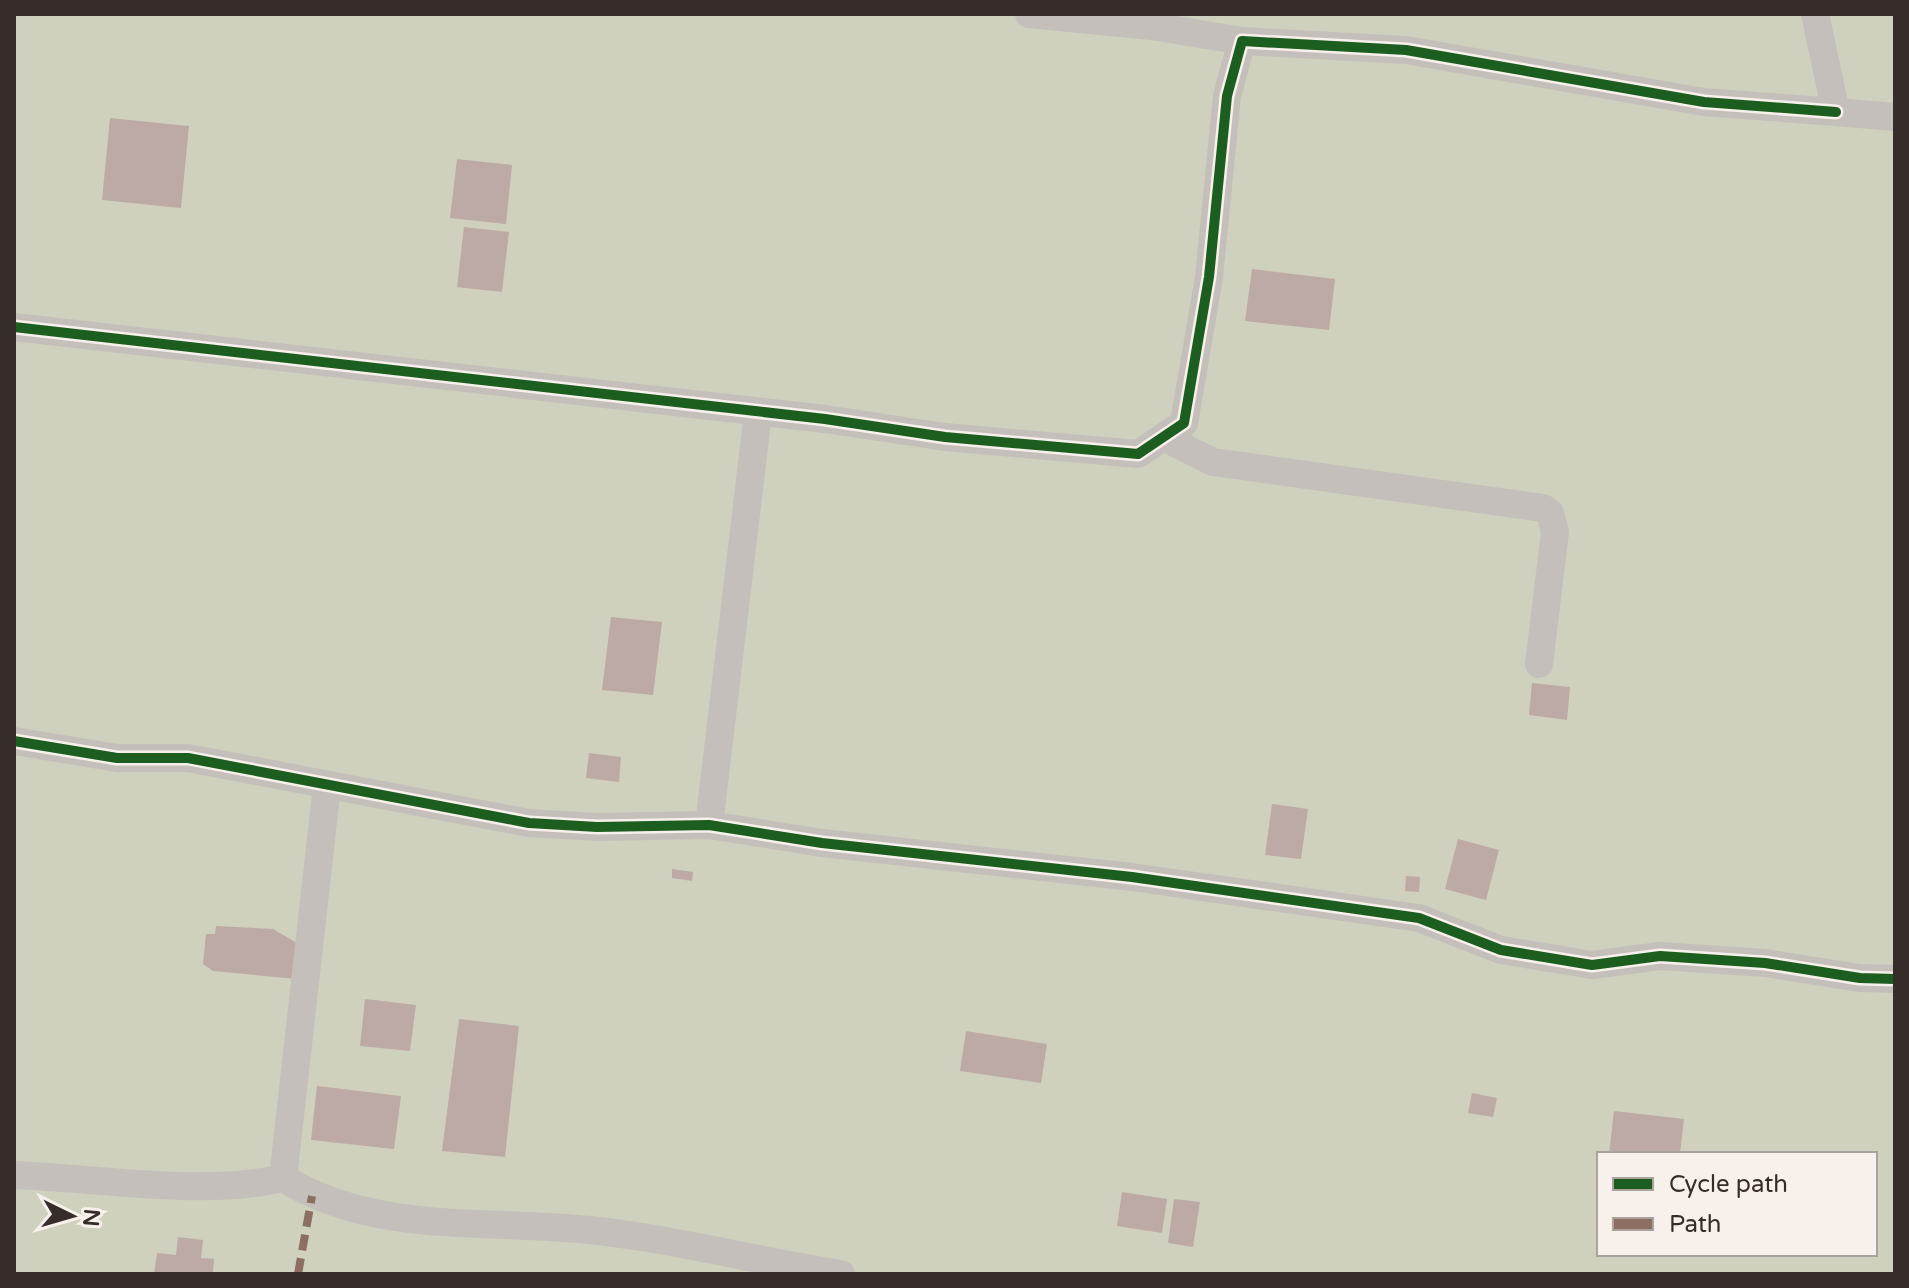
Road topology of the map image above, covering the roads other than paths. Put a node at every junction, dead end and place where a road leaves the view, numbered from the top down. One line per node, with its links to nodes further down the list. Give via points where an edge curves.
1 (1029, 14): 3 (street)
2 (1815, 14): 4 (street)
3 (1242, 41): 4 (street, via 1406,50 1704,102); 8 (street, via 1227,96 1209,277 1187,410 1184,423)
4 (1836, 112): 5 (street)
5 (1895, 117)
6 (14, 327): 7 (street)
7 (758, 413): 8 (street, via 1138,454); 12 (street)
8 (1163, 437): 9 (street, via 1213,462 1543,508 1550,513 1555,532)
9 (1539, 664)
10 (14, 741): 11 (street, via 117,758 188,758)
11 (327, 786): 12 (street, via 529,823); 15 (street)
12 (709, 825): 13 (street, via 1419,918 1501,950 1592,965 1660,956)
13 (1895, 979)
14 (14, 1175): 15 (street, via 158,1184 259,1184)
15 (283, 1178): 16 (street, via 312,1196 415,1222 590,1230)
16 (841, 1274)

